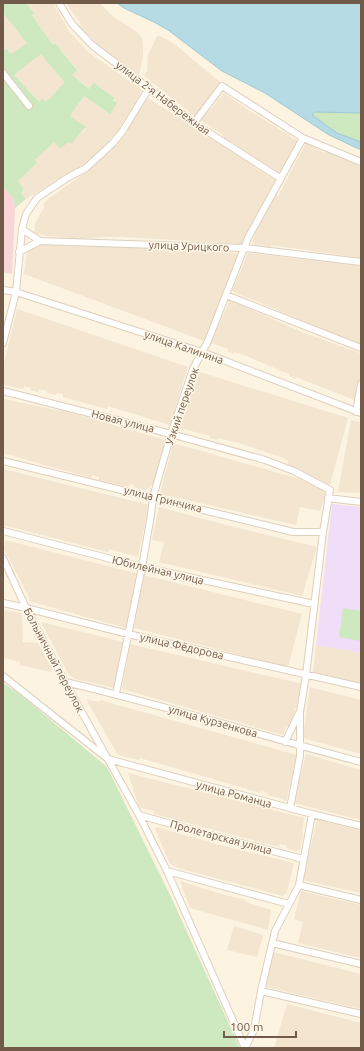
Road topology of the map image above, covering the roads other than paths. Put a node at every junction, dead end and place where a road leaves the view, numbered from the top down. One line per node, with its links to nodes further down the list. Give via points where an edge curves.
1 (59, 3): 3 (street, улица 2-я Набережная, via 72,24 92,45)
2 (3, 73): 4 (street)
3 (149, 88): 5 (street, улица 2-я Набережная); 9 (street, via 112,144 86,168 37,198 26,214)
4 (29, 106)
5 (194, 123): 6 (street, via 222,86); 8 (street, улица 2-я Набережная)
6 (303, 138): 7 (street); 8 (street, Узкий переулок)
7 (361, 162)
8 (280, 178): 11 (street, Узкий переулок)
9 (22, 229): 10 (street); 12 (street)
10 (40, 241): 11 (street, улица Урицкого); 12 (street, улица Урицкого)
11 (245, 248): 13 (street, улица Урицкого); 16 (street, Узкий переулок)
12 (19, 252): 15 (street)
13 (361, 262)
14 (3, 290): 15 (street, улица Калинина)
15 (16, 292): 17 (street); 19 (street, улица Калинина)
16 (226, 295): 18 (street); 19 (street, Узкий переулок)
17 (3, 343)
18 (361, 348)
19 (202, 352): 22 (street, улица Калинина); 23 (street, Узкий переулок)
20 (361, 384): 22 (street)
21 (3, 391): 23 (street, Новая улица)
22 (358, 412)
23 (172, 434): 25 (street, Узкий переулок); 26 (street, Новая улица, via 265,460 294,471 330,490)
24 (3, 461): 25 (street, улица Гринчика)
25 (153, 497): 29 (street, улица Гринчика, via 293,532); 31 (street, Узкий переулок)
26 (328, 498): 27 (street); 29 (street)
27 (361, 502)
28 (3, 531): 31 (street, Юбилейная улица)
29 (323, 532): 33 (street)
30 (3, 558): 34 (street, Больничный переулок)
31 (142, 567): 33 (street, Юбилейная улица); 35 (street, Узкий переулок)
32 (3, 603): 34 (street, улица Фёдорова)
33 (314, 604): 36 (street)
34 (26, 608): 35 (street, улица Фёдорова); 38 (street, Больничный переулок)
35 (128, 634): 36 (street, улица Фёдорова); 40 (street, Узкий переулок)
36 (306, 675): 39 (street, улица Фёдорова); 41 (street)
37 (3, 676): 44 (street)
38 (65, 682): 40 (street, улица Курзенкова); 44 (street, Больничный переулок)
39 (361, 687)
40 (116, 694): 42 (street, улица Курзенкова)
41 (300, 712): 42 (street); 43 (street)
42 (285, 742): 43 (street, улица Курзенкова)
43 (300, 746): 45 (street, улица Курзенкова); 46 (street)
44 (108, 759): 46 (street, улица Романца); 48 (street, Больничный переулок)
45 (361, 762)
46 (290, 808): 47 (street, улица Романца)
47 (312, 814): 49 (street, улица Романца); 50 (street)
48 (139, 815): 50 (street, Пролетарская улица); 51 (street, Больничный переулок)
49 (361, 826)
50 (303, 859): 52 (street)
51 (166, 871): 54 (street); 59 (street, Больничный переулок)
52 (298, 884): 53 (street); 54 (street)
53 (361, 900)
54 (289, 904): 55 (street, via 275,931)
55 (272, 943): 56 (street); 57 (street)
56 (361, 964)
57 (260, 991): 58 (street); 59 (street, via 254,1030)
58 (361, 1014)
59 (245, 1048)

